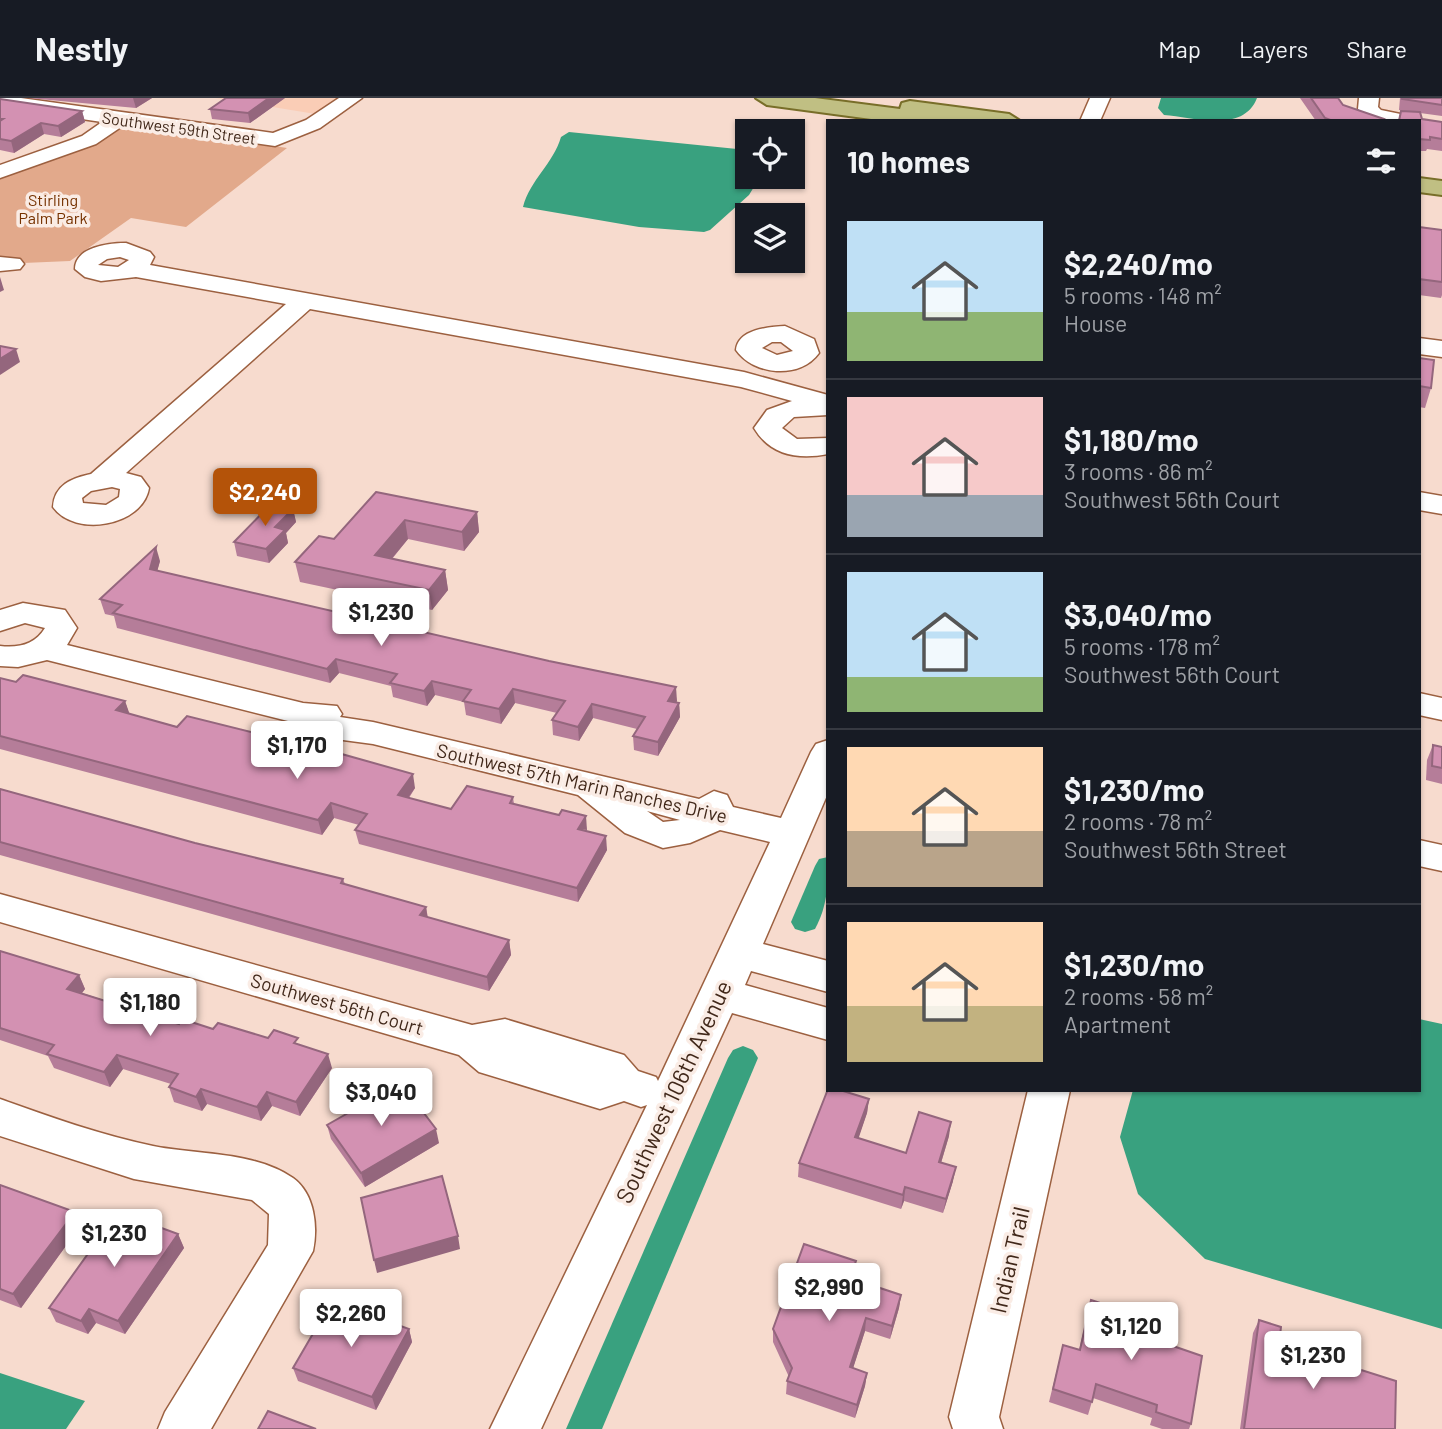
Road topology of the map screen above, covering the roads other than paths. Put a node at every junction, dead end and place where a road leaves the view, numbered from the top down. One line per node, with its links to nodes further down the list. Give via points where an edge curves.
1 (352, 98): 13 (street, Southwest 59th Street, via 313,124 275,139)
2 (767, 98): 8 (main road)
3 (839, 98): 9 (main road)
4 (1100, 98): 10 (street)
5 (1118, 98): 11 (street)
6 (0, 101): 13 (street, Southwest 59th Street)
7 (1372, 106): 12 (street)
8 (922, 119)
9 (994, 119)
10 (1091, 119)
11 (1113, 119)
12 (1403, 119)
13 (119, 120): 14 (street, via 72,148)
14 (0, 172)
15 (1421, 174): 16 (main road)
16 (1442, 177)
17 (1421, 185): 18 (main road)
18 (1442, 188)
19 (132, 269): 20 (street)
20 (303, 302): 23 (street); 27 (street)
21 (1421, 345): 22 (street)
22 (1442, 349)
23 (767, 384): 24 (street); 25 (street); 26 (street, via 768,428 777,441 799,448)
24 (826, 402)
25 (826, 411)
26 (826, 447)
27 (102, 479)
28 (1421, 501): 29 (street)
29 (1442, 505)
30 (0, 621): 31 (street, via 23,613 54,617 61,628)
31 (44, 649): 32 (street, Southwest 57th Marin Ranches Drive, via 19,657); 36 (street, Southwest 57th Marin Ranches Drive, via 303,714 328,727 373,733 584,784 635,809 716,815)
32 (0, 656)
33 (1421, 704): 34 (street)
34 (1442, 709)
35 (826, 757): 36 (street, Southwest 106th Avenue)
36 (792, 834): 40 (street, Southwest 106th Avenue)
37 (1421, 853): 38 (street)
38 (1442, 858)
39 (0, 908): 45 (street, Southwest 56th Court, via 472,1042 494,1060 600,1091 624,1084)
40 (739, 953): 41 (street); 42 (street, Southwest 106th Avenue)
41 (826, 976)
42 (720, 994): 43 (street); 45 (street, Southwest 106th Avenue)
43 (826, 1023)
44 (1049, 1092): 49 (street, Indian Trail, via 974,1417)
45 (671, 1099): 48 (street, Southwest 106th Avenue)
46 (0, 1117): 47 (street, via 127,1159 256,1182 287,1202 293,1220 290,1251)
47 (183, 1429)
48 (515, 1429)
49 (978, 1429)

